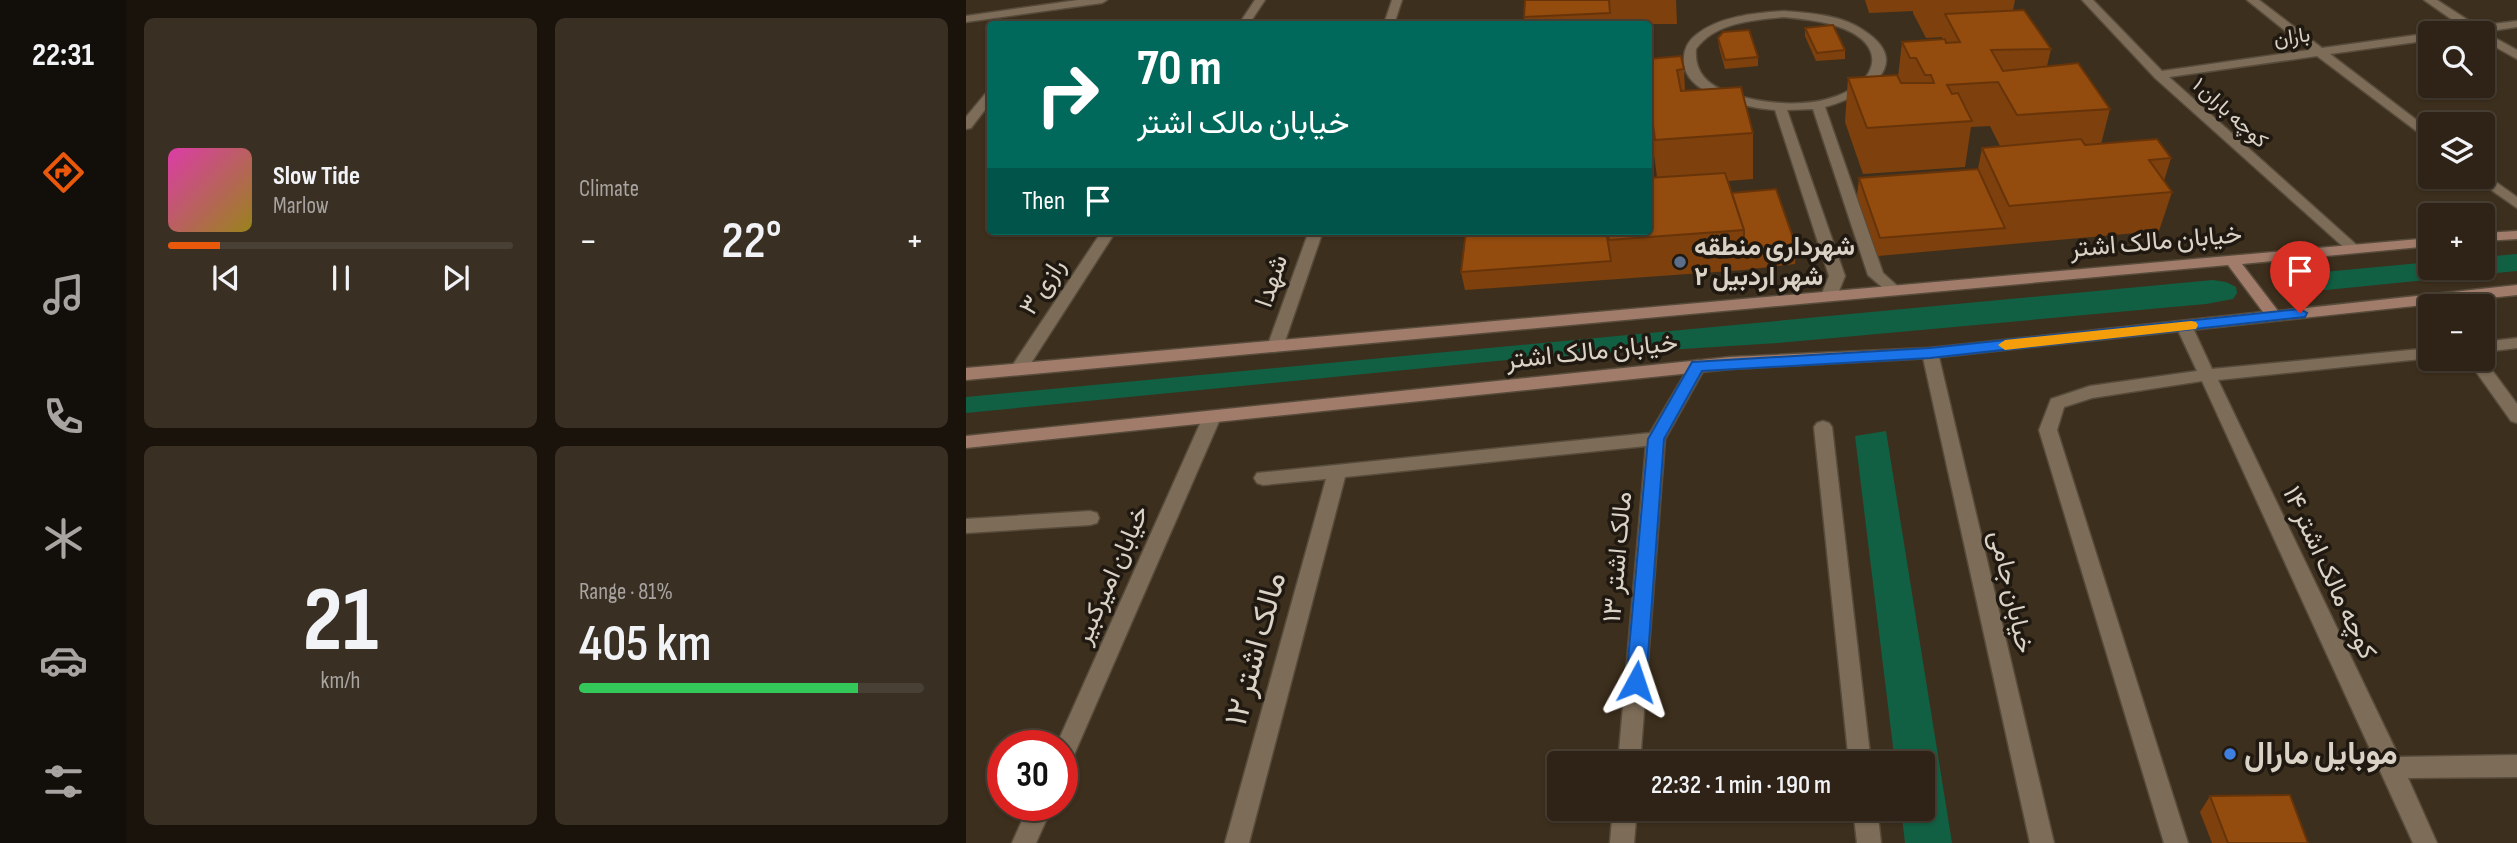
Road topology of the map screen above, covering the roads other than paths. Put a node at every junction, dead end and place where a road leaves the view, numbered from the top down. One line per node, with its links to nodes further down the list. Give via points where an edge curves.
1 (982, 0): 8 (street)
2 (1102, 0): 8 (street, via 1062,11)
3 (1261, 0): 9 (street)
4 (1397, 0): 10 (street)
5 (2087, 0): 18 (street, کوچه باران ۱)
6 (2252, 0): 16 (street)
7 (2429, 0): 11 (street)
8 (970, 18)
9 (1246, 21)
10 (1390, 21)
11 (2461, 21)
12 (2517, 24): 13 (street)
13 (2495, 29)
14 (2418, 38): 16 (street, باران)
15 (2495, 42): 17 (street)
16 (2319, 53): 18 (street, باران); 23 (street)
17 (2517, 55)
18 (2159, 75): 31 (street, کوچه باران ۱)
19 (987, 100): 22 (street)
20 (1818, 104): 21 (street); 21 (street, via 1846,97 1866,86 1877,72 1880,58 1873,44 1858,32 1837,23 1784,14 1731,21 1695,42 1688,55 1690,70 1702,84 1749,103); 33 (street, via 1876,275)
21 (1780, 107): 35 (street, via 1836,276)
22 (966, 125)
23 (2418, 128)
24 (2495, 187): 25 (street)
25 (2517, 204)
26 (2517, 234): 29 (main road)
27 (1106, 235): 44 (street, رازی ۳)
28 (1315, 235): 40 (street, شهدا)
29 (2495, 236)
30 (2418, 243): 31 (main road, خیابان مالک اشتر)
31 (2353, 248): 32 (main road, خیابان مالک اشتر)
32 (2231, 259): 33 (main road, خیابان مالک اشتر); 36 (main road)
33 (1894, 290): 35 (main road, خیابان مالک اشتر)
34 (2517, 290): 36 (main road, خیابان مالک اشتر)
35 (1829, 296): 40 (main road, خیابان مالک اشتر)
36 (2274, 316): 37 (main road, خیابان مالک اشتر)
37 (2184, 326): 41 (main road, خیابان مالک اشتر); 47 (street, کوچه مالک اشتر ۱۴)
38 (2517, 343): 39 (street)
39 (2495, 346)
40 (1275, 347): 44 (main road, خیابان مالک اشتر)
41 (1930, 353): 43 (main road, خیابان مالک اشتر); 69 (street, خیابان جامی)
42 (2418, 354): 47 (street)
43 (1698, 366): 48 (main road, خیابان مالک اشتر); 51 (street, مالک اشتر ۱۳)
44 (1018, 370): 46 (main road, خیابان مالک اشتر)
45 (2484, 371): 49 (street)
46 (966, 374)
47 (2206, 375): 61 (street, کوچه مالک اشتر ۱۴); 70 (street, via 2090,392 2057,403 2048,430)
48 (1212, 417): 52 (main road, خیابان مالک اشتر); 57 (street, خیابان امیرکبیر)
49 (2517, 417)
50 (1824, 427): 59 (street)
51 (1656, 439): 53 (street); 58 (street, مالک اشتر ۱۳)
52 (966, 442)
53 (1337, 471): 54 (street); 66 (street, مالک اشتر ۱۲)
54 (1263, 478)
55 (1090, 518): 56 (street)
56 (966, 526)
57 (1074, 730)
58 (1630, 751)
59 (1859, 751)
60 (2517, 766): 61 (street)
61 (2392, 768): 71 (street, کوچه مالک اشتر ۱۴)
62 (1034, 821): 65 (street)
63 (1624, 821): 67 (street)
64 (1866, 821): 68 (street)
65 (1024, 843)
66 (1237, 843)
67 (1622, 843)
68 (1869, 843)
69 (2042, 843)
70 (2176, 843)
71 (2425, 843)

